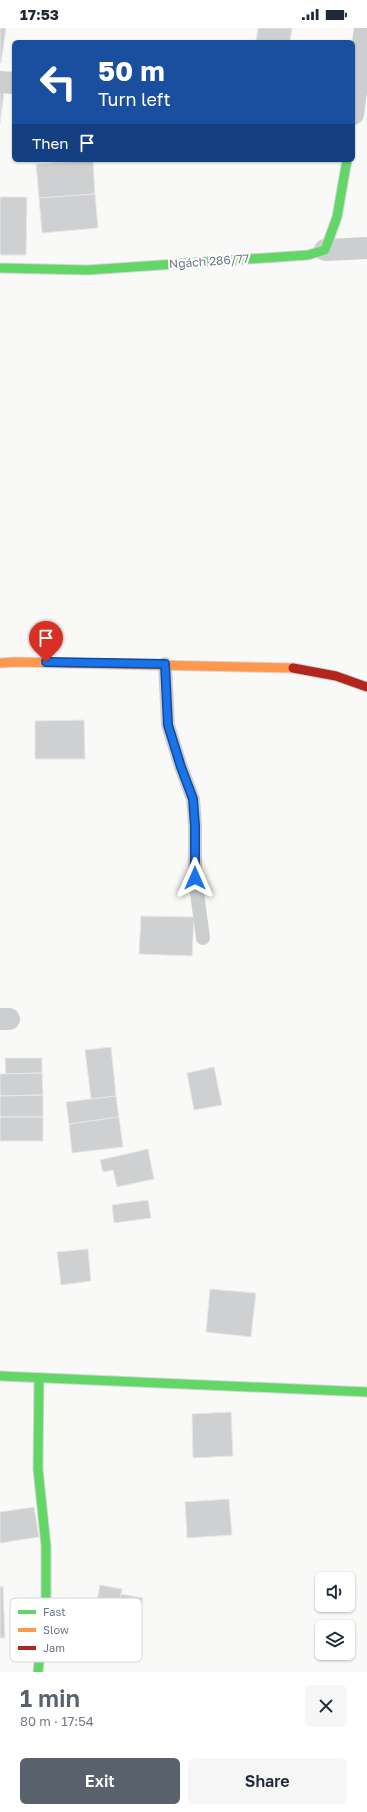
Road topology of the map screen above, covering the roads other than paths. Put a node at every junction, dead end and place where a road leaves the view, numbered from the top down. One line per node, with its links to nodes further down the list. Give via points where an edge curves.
1 (365, 28): 4 (street)
2 (0, 82): 3 (street)
3 (12, 83)
4 (355, 100)
5 (347, 162): 7 (street, via 340,207)
6 (367, 248): 7 (street)
7 (326, 250): 8 (street, Ngách 286/77, via 308,255 88,270)
8 (0, 268)
9 (0, 663): 10 (street)
10 (165, 664): 11 (street, via 282,667 320,672); 12 (lane, via 168,725 193,799 195,878)
11 (367, 687)
12 (203, 938)
13 (0, 1376): 14 (street)
14 (38, 1378): 15 (street); 16 (street, via 38,1468 46,1546)
15 (367, 1392)
16 (46, 1598)
17 (39, 1662): 18 (street)
18 (38, 1672)

